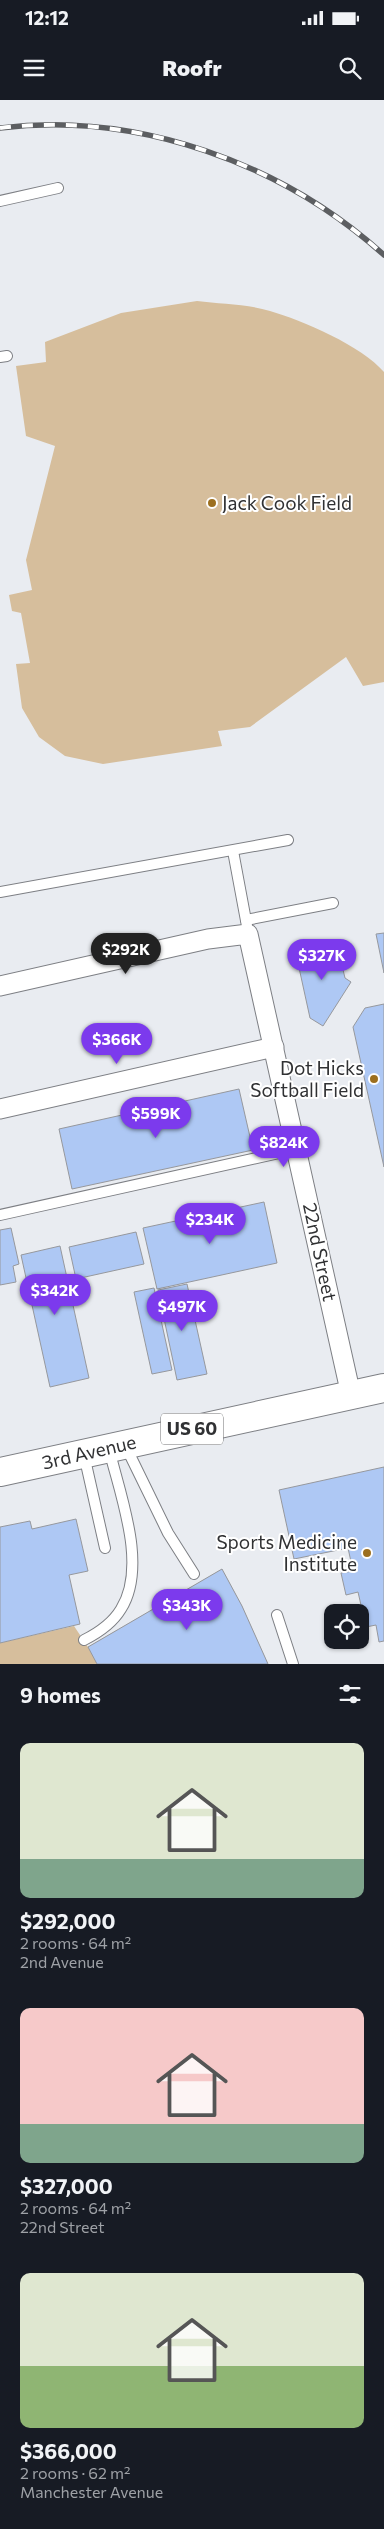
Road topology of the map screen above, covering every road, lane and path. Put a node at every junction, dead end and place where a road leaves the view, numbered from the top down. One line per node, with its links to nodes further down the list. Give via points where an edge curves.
1 (58, 188): 2 (lane)
2 (0, 201)
3 (288, 840): 4 (lane)
4 (233, 851): 5 (lane); 7 (lane)
5 (0, 892)
6 (333, 903): 7 (lane)
7 (247, 927): 8 (street, via 208,939); 9 (street, 22nd Street)
8 (0, 986)
9 (274, 1048): 10 (street); 11 (street, 22nd Street)
10 (0, 1108)
11 (297, 1149): 12 (lane); 14 (street, 22nd Street)
12 (0, 1215)
13 (384, 1388): 14 (main road, 3rd Avenue / US 60)
14 (351, 1395): 15 (main road, 3rd Avenue / US 60)
15 (105, 1449): 16 (main road, 3rd Avenue / US 60); 17 (lane); 18 (lane, via 168,1533); 20 (lane, via 132,1548 131,1580 122,1609 103,1630)
16 (0, 1472)
17 (105, 1548)
18 (194, 1574)
19 (277, 1615): 21 (lane)
20 (84, 1640)
21 (293, 1664)

